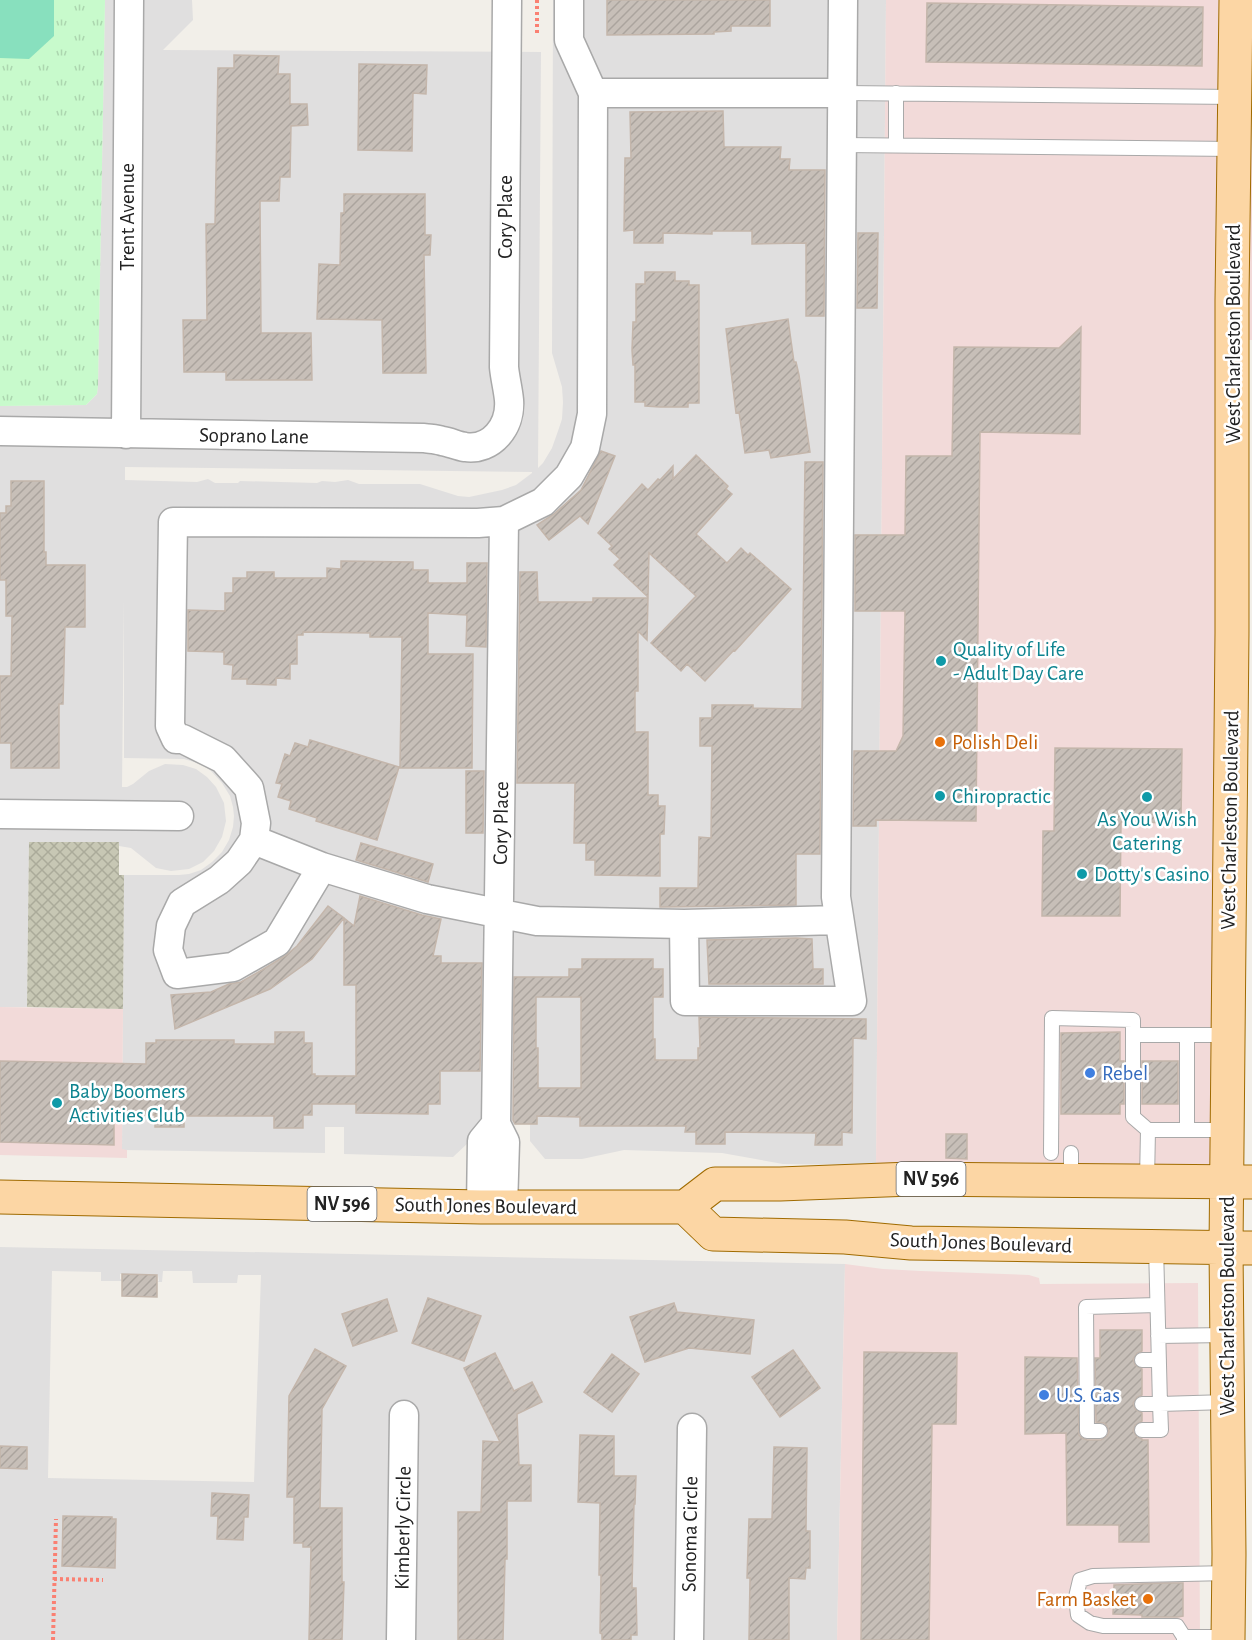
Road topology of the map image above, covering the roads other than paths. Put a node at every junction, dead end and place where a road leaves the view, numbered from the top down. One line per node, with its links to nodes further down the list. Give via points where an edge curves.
1 (129, 0): 16 (street, Trent Avenue)
2 (507, 0): 15 (street, Cory Place, via 504,368 509,401)
3 (569, 0): 6 (street, via 569,40)
4 (843, 0): 7 (street)
5 (1236, 0): 9 (main road, West Charleston Boulevard)
6 (593, 93): 7 (street); 17 (street, via 592,414 585,448 569,476 543,502)
7 (843, 93): 8 (lane); 10 (street)
8 (896, 93): 9 (lane); 11 (lane)
9 (1235, 97): 12 (main road, West Charleston Boulevard)
10 (842, 145): 11 (lane); 23 (street, via 836,897)
11 (896, 145): 12 (lane)
12 (1234, 149): 13 (main road, West Charleston Boulevard)
13 (1242, 300): 27 (main road, West Charleston Boulevard, via 1232,644)
14 (0, 431): 16 (street, Soprano Lane)
15 (501, 432): 16 (street, Soprano Lane, via 493,441 474,448 424,438)
16 (126, 434)
17 (504, 521): 20 (street, via 173,522 170,726 176,739 223,759 249,788 256,823); 22 (street, Cory Place)
18 (0, 814): 19 (street)
19 (179, 816)
20 (254, 840): 21 (street); 21 (street, via 239,862 219,880 182,903 171,926 168,950 177,974 233,967 277,942)
21 (322, 867): 22 (street, via 427,899)
22 (500, 913): 24 (street, via 537,921); 35 (street, Cory Place, via 496,1125 482,1141)
23 (840, 920): 24 (street); 24 (street, via 852,1001 685,1001)
24 (684, 924)
25 (1133, 1035): 26 (lane); 28 (lane, via 1133,1117); 31 (lane, via 1133,1020 1052,1018)
26 (1187, 1035): 27 (lane); 29 (lane)
27 (1228, 1035): 30 (main road, West Charleston Boulevard)
28 (1148, 1130): 29 (lane); 32 (lane)
29 (1187, 1130): 30 (lane)
30 (1227, 1130): 33 (main road, West Charleston Boulevard)
31 (1051, 1153)
32 (1147, 1180): 33 (main road, NV 596); 36 (main road, NV 596, via 1071,1167 911,1179 715,1184)
33 (1239, 1181): 38 (main road, West Charleston Boulevard)
34 (0, 1197): 35 (main road, South Jones Boulevard / NV 596)
35 (492, 1207): 36 (main road, South Jones Boulevard / NV 596)
36 (685, 1207): 37 (main road, South Jones Boulevard, via 713,1234 911,1243)
37 (1156, 1246): 38 (main road, South Jones Boulevard); 39 (lane)
38 (1239, 1248): 40 (main road, West Charleston Boulevard)
39 (1157, 1305): 41 (lane); 50 (lane, via 1086,1307 1093,1362 1093,1406 1087,1431)
40 (1226, 1335): 41 (lane); 44 (main road, West Charleston Boulevard)
41 (1158, 1336): 43 (lane)
42 (1142, 1360): 43 (lane)
43 (1159, 1360): 46 (lane)
44 (1227, 1402): 46 (lane); 51 (main road, West Charleston Boulevard)
45 (1142, 1404): 46 (lane)
46 (1160, 1404): 49 (lane, via 1161,1430)
47 (404, 1415): 54 (street, Kimberly Circle)
48 (692, 1428): 55 (street, Sonoma Circle)
49 (1142, 1430)
50 (1100, 1431)
51 (1229, 1574): 52 (lane, via 1093,1576 1080,1580 1076,1597 1078,1615 1090,1623 1177,1626); 53 (main road, West Charleston Boulevard)
52 (1184, 1638): 53 (lane)
53 (1228, 1638)
54 (401, 1640)
55 (689, 1640)

